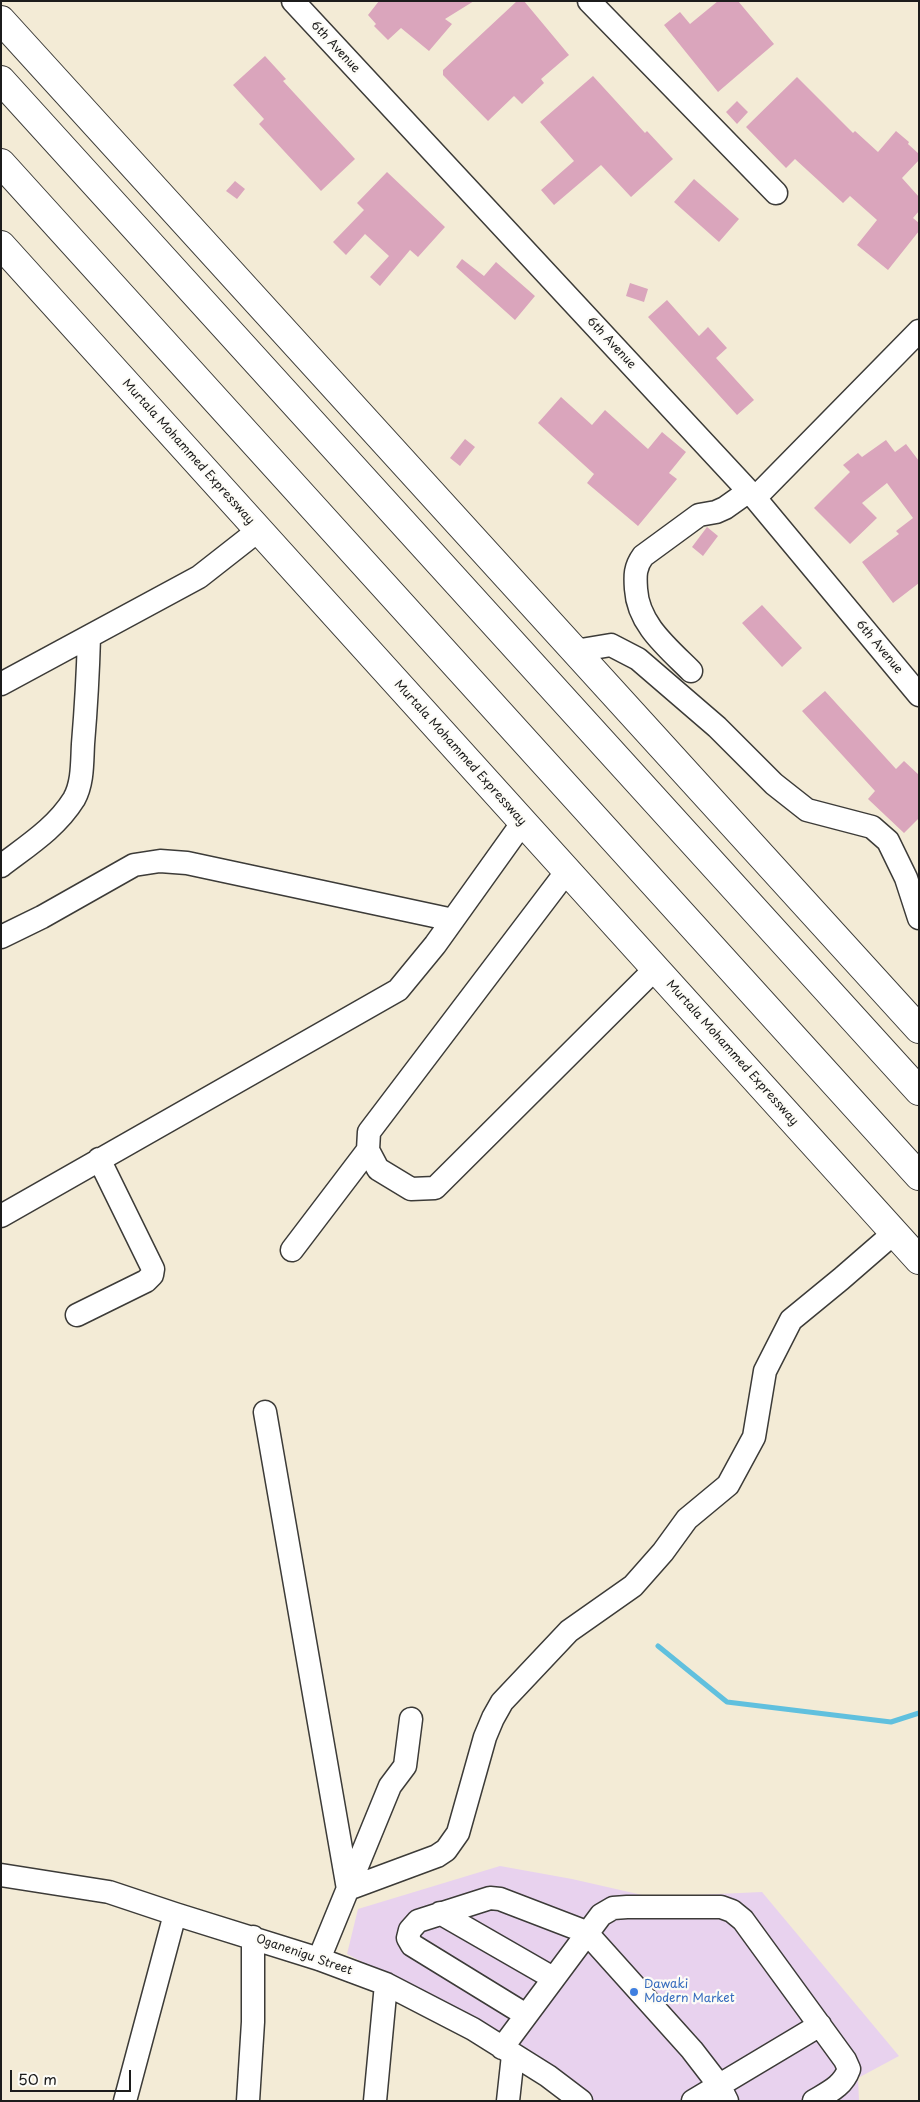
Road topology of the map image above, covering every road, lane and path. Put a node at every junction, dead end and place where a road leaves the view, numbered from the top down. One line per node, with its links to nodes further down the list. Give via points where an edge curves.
1 (293, 1): 9 (street, 6th Avenue)
2 (589, 1): 6 (street)
3 (1, 20): 12 (highway)
4 (1, 80): 24 (highway)
5 (1, 163): 27 (highway)
6 (776, 193)
7 (1, 245): 10 (highway, Murtala Mohammed Expressway)
8 (919, 332): 9 (street)
9 (752, 494): 13 (street, via 716,512 698,515 637,564 636,602 648,626); 15 (street, 6th Avenue)
10 (259, 530): 11 (street, via 199,576); 16 (highway, Murtala Mohammed Expressway)
11 (89, 637): 14 (street); 17 (street, via 81,780 75,798 39,838)
12 (575, 651): 19 (street, via 611,645 638,660 717,727 774,784 806,810 872,827 888,841 906,878); 23 (highway)
13 (691, 671)
14 (1, 684)
15 (919, 695)
16 (523, 822): 18 (highway, Murtala Mohammed Expressway); 20 (street)
17 (1, 866)
18 (567, 871): 22 (highway, Murtala Mohammed Expressway); 25 (street, via 369,1132)
19 (919, 918)
20 (453, 920): 21 (street, via 187,863 160,861 134,865); 26 (street, via 398,990)
21 (1, 937)
22 (655, 969): 25 (street, via 435,1188 411,1189 392,1179 378,1169); 29 (highway, Murtala Mohammed Expressway)
23 (919, 1029)
24 (919, 1091)
25 (368, 1150): 30 (street)
26 (99, 1159): 28 (street); 32 (street, via 153,1269 146,1282)
27 (919, 1176)
28 (1, 1216)
29 (894, 1233): 31 (highway, Murtala Mohammed Expressway); 36 (street, via 791,1320 765,1371 754,1437 728,1485 687,1519 633,1586 569,1631 502,1702 485,1737 453,1843 437,1856)
30 (292, 1250)
31 (919, 1260)
32 (77, 1315)
33 (264, 1412): 36 (street)
34 (411, 1719): 36 (street, via 405,1766 390,1786)
35 (2, 1873): 38 (street, Oganenigu Street, via 109,1892)
36 (348, 1889): 41 (street)
37 (440, 1913): 39 (street, via 479,1900 500,1899); 42 (street); 44 (street, via 418,1920 408,1938 412,1945)
38 (175, 1914): 40 (street, Oganenigu Street); 48 (street)
39 (586, 1932): 42 (street); 45 (street, via 601,1915 613,1908 721,1907 732,1911 743,1920); 47 (street, via 692,2050)
40 (253, 1937): 41 (street, Oganenigu Street); 49 (street, via 253,2022)
41 (319, 1959): 43 (street, Oganenigu Street)
42 (553, 1978): 44 (street)
43 (386, 1984): 46 (street, Oganenigu Street); 50 (street)
44 (526, 2015): 46 (street)
45 (820, 2025): 47 (street); 54 (street, via 849,2069 839,2086)
46 (508, 2051): 51 (street); 52 (street, Oganenigu Street)
47 (723, 2093): 53 (street)
48 (125, 2101)
49 (248, 2101)
50 (375, 2101)
51 (508, 2101)
52 (581, 2101)
53 (693, 2101)
54 (814, 2101)

